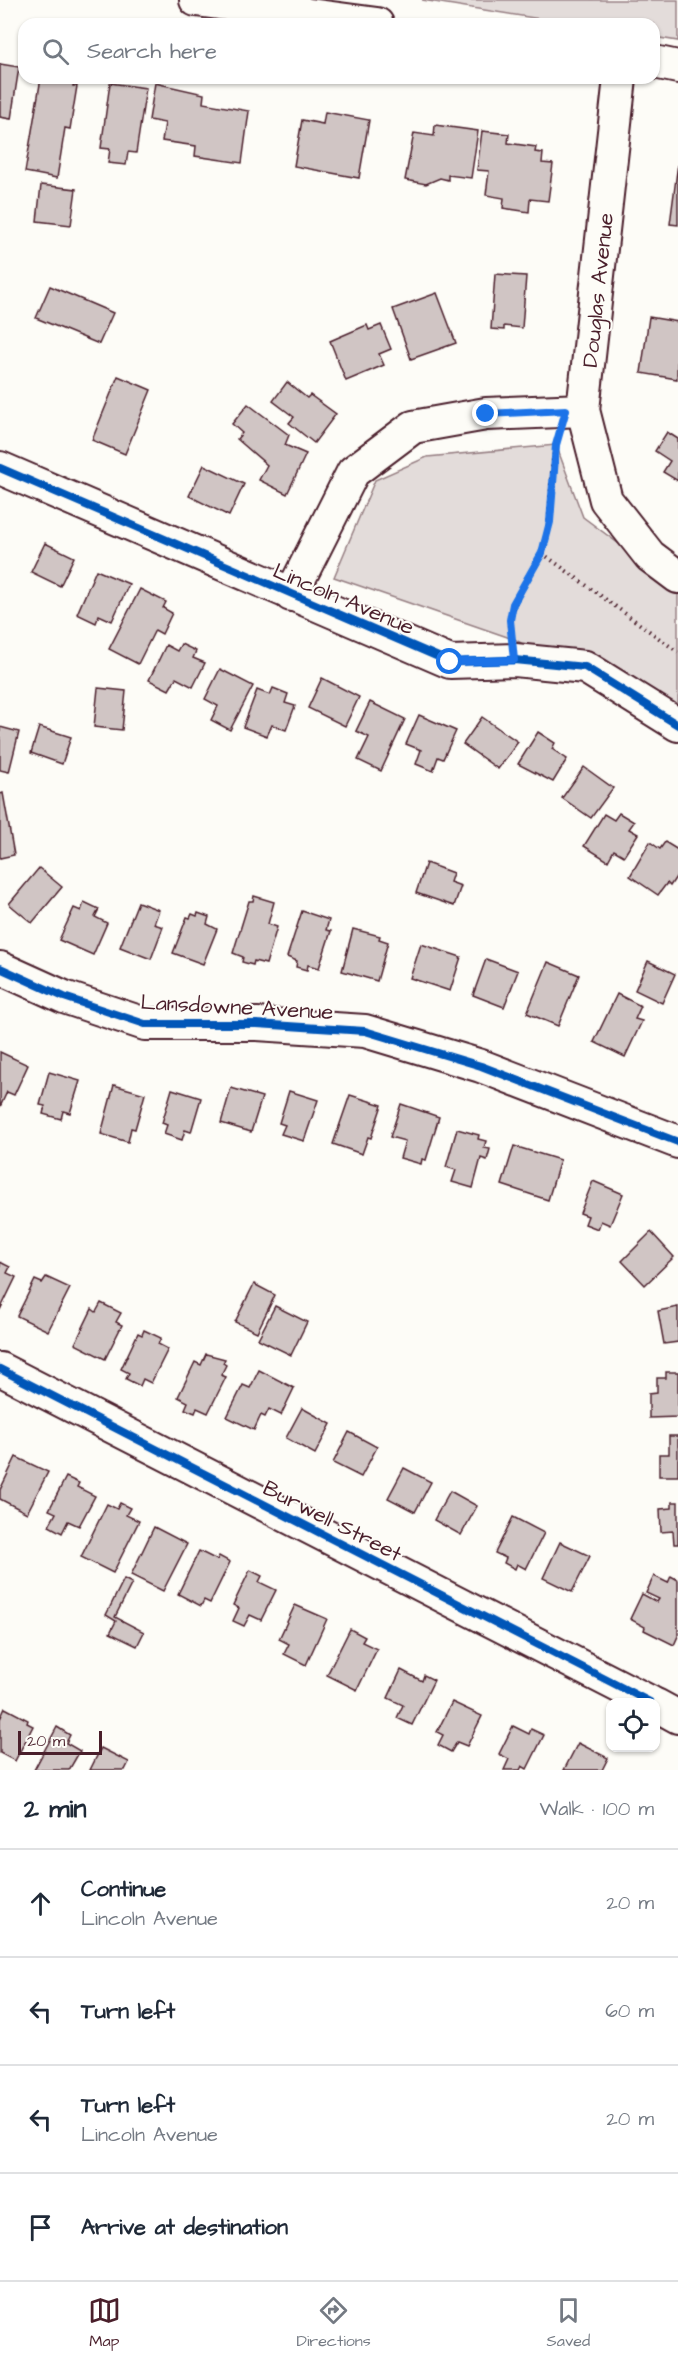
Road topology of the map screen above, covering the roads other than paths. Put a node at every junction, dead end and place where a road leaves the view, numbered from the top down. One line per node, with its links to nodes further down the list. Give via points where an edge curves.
1 (196, 0): 2 (street)
2 (332, 18)
3 (660, 63): 4 (street)
4 (678, 67)
5 (619, 84): 6 (street, Douglas Avenue)
6 (575, 410): 8 (street, Douglas Avenue, via 606,500 650,556); 9 (street, Lincoln Avenue, via 486,414 413,426 353,472)
7 (2, 476): 9 (street, Lincoln Avenue)
8 (678, 577)
9 (291, 595): 10 (street, Lincoln Avenue, via 450,662 514,660 585,668)
10 (678, 725)
11 (0, 968): 12 (street, Lansdowne Avenue, via 64,997 144,1024 257,1024 364,1031 481,1066)
12 (678, 1142)
13 (0, 1369): 14 (street, Burwell Street)
14 (642, 1698)
15 (660, 1707): 16 (street)
16 (678, 1717)

